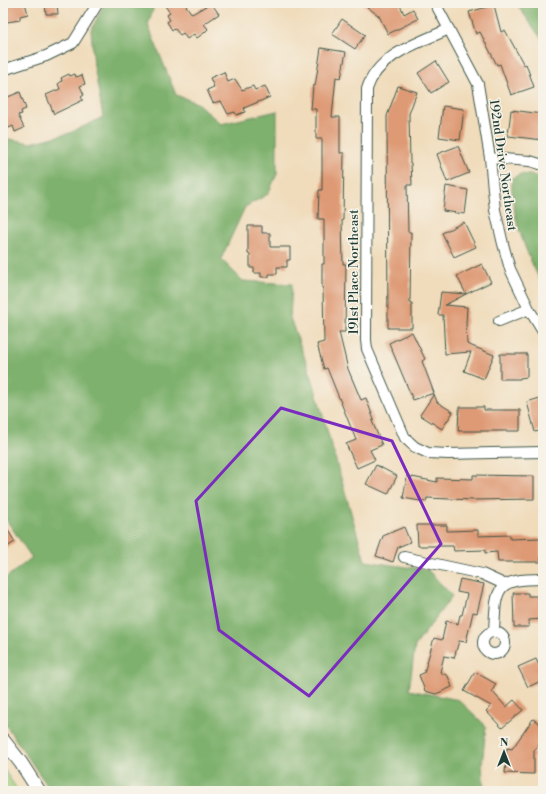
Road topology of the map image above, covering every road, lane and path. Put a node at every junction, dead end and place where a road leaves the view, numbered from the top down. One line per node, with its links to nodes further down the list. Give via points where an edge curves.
1 (98, 3): 4 (street, via 73,43 46,56)
2 (435, 3): 3 (street, 192nd Drive Northeast)
3 (449, 29): 5 (street, 192nd Drive Northeast, via 478,84); 10 (street, 191st Place Northeast, via 387,59 375,72 367,89 367,349 405,438 415,447 428,452 448,454)
4 (3, 70)
5 (490, 158): 6 (street, via 530,161); 7 (street, 192nd Drive Northeast, via 495,210 503,244 510,269)
6 (543, 165)
7 (529, 309): 8 (street); 9 (street, 192nd Drive Northeast)
8 (499, 321)
9 (543, 332)
10 (543, 452)
11 (404, 556): 13 (street, via 482,574)
12 (543, 579): 13 (street, via 513,580)
13 (504, 584): 14 (street, via 497,593)
14 (494, 632)
15 (3, 740): 16 (main road)
16 (34, 789)

